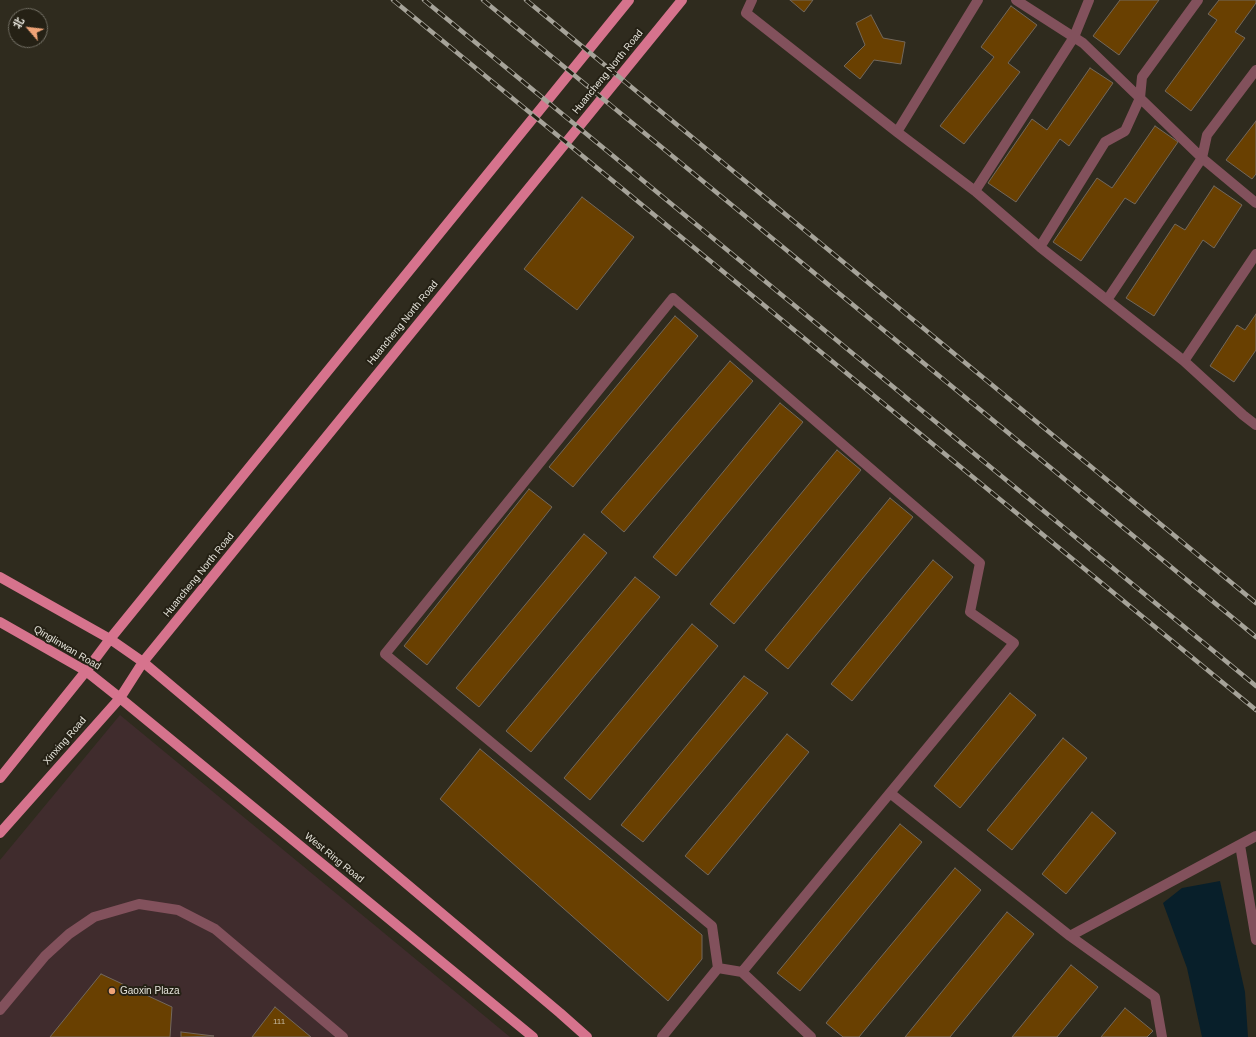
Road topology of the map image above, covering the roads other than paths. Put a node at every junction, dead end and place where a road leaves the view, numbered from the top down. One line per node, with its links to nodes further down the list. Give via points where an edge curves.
1 (629, 0): 22 (main road)
2 (682, 0): 23 (main road, Huancheng North Road)
3 (752, 0): 11 (lane, via 746,13)
4 (978, 0): 11 (lane)
5 (1016, 0): 8 (lane)
6 (1089, 0): 8 (lane)
7 (1198, 0): 10 (lane, via 1142,77)
8 (1074, 37): 10 (lane); 13 (lane)
9 (1256, 70): 12 (lane, via 1207,135)
10 (1140, 98): 12 (lane); 15 (lane, via 1125,131 1105,142)
11 (897, 132): 13 (lane)
12 (1202, 158): 14 (lane); 17 (lane)
13 (975, 191): 15 (lane)
14 (1256, 203)
15 (1040, 247): 17 (lane)
16 (1256, 254): 18 (lane)
17 (1107, 300): 18 (lane)
18 (1184, 361): 19 (lane, via 1243,415)
19 (1255, 422)
20 (0, 578): 22 (main road)
21 (0, 622): 24 (main road, Qinglinwan Road)
22 (110, 639): 23 (main road); 24 (main road)
23 (144, 662): 25 (main road, Xinxing Road); 38 (main road)
24 (86, 672): 25 (main road, Qinglinwan Road); 26 (main road)
25 (120, 698): 28 (main road, Xinxing Road); 37 (main road, West Ring Road)
26 (0, 778)
27 (890, 793): 31 (lane); 33 (lane, via 1014,643 970,612 980,563 673,298 385,654 712,926); 34 (lane)
28 (0, 833)
29 (1256, 836): 30 (lane)
30 (1240, 845): 31 (lane); 32 (lane)
31 (1070, 936): 41 (lane, via 1155,997)
32 (1256, 940)
33 (718, 968): 34 (lane); 39 (lane)
34 (742, 972): 40 (lane)
35 (0, 1010): 36 (lane, via 45,956 69,934 94,917 139,904 178,910 215,929)
36 (343, 1037)
37 (533, 1037)
38 (587, 1037)
39 (662, 1037)
40 (811, 1037)
41 (1162, 1037)

